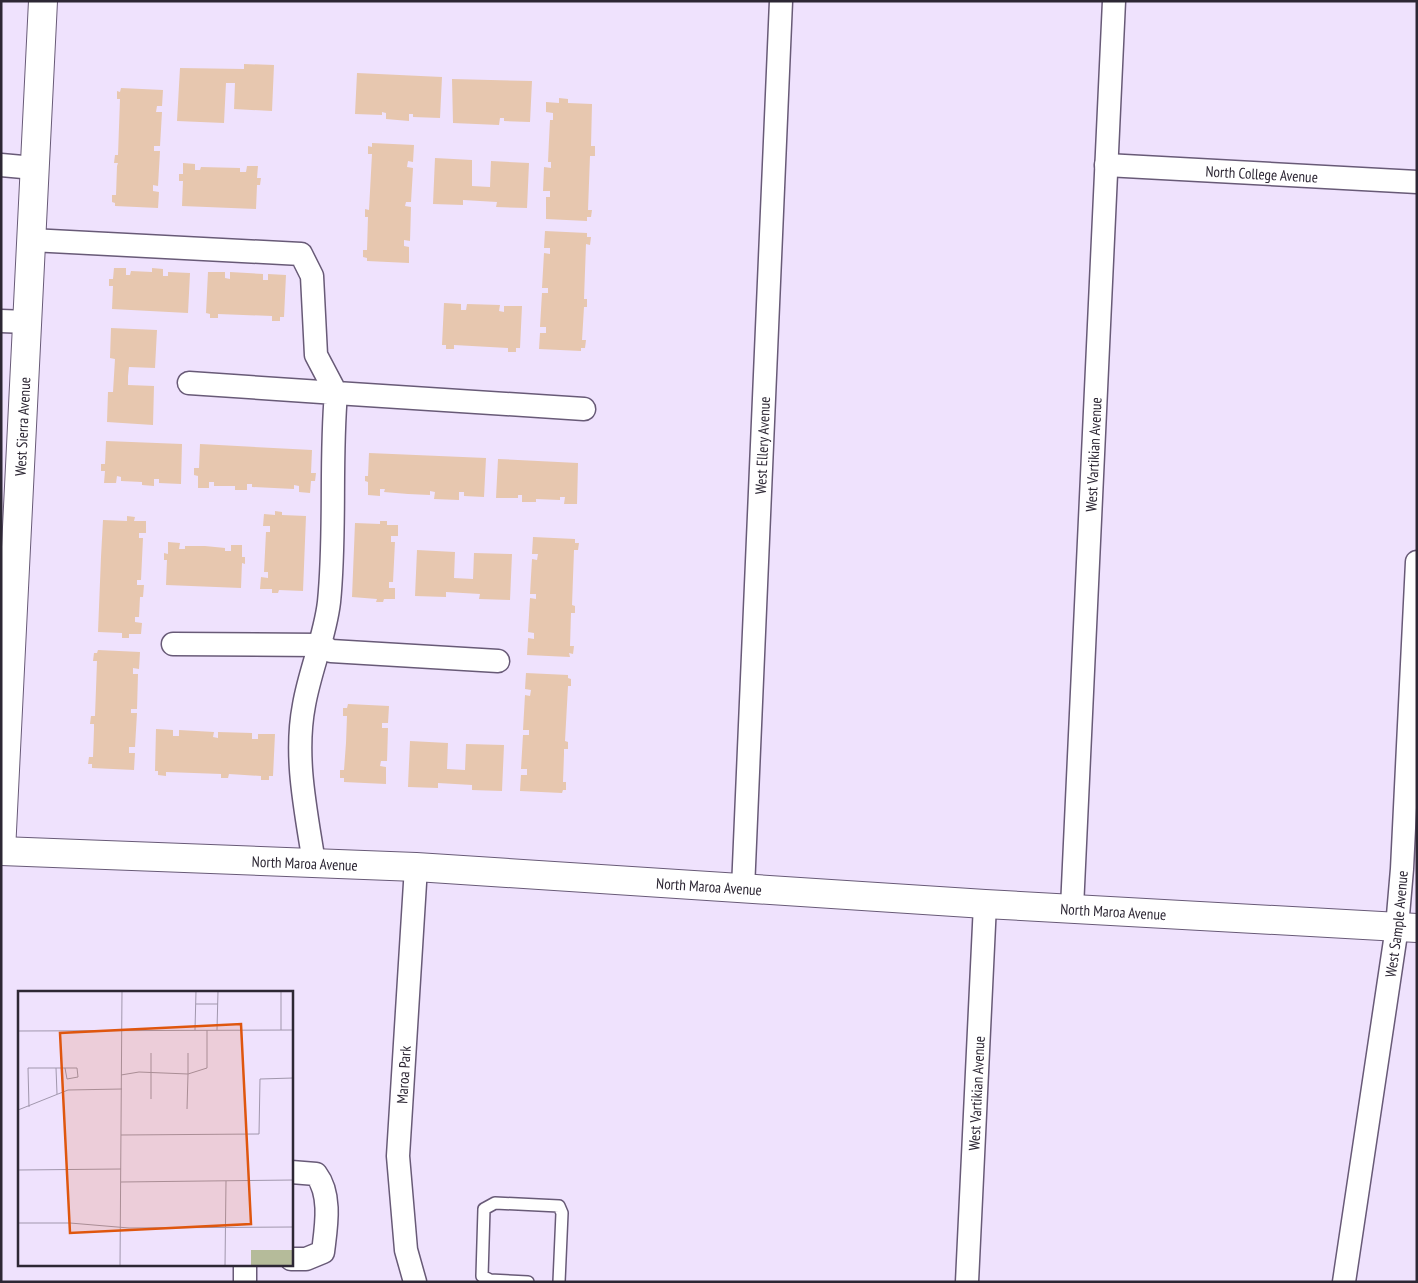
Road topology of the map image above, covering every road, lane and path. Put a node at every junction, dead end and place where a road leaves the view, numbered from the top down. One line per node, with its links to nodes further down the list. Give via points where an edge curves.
1 (42, 1): 6 (main road, West Sierra Avenue)
2 (781, 1): 20 (street, West Ellery Avenue)
3 (1114, 1): 5 (street, West Vartikian Avenue)
4 (1, 165): 6 (street)
5 (1106, 165): 7 (street, North College Avenue); 22 (street, West Vartikian Avenue)
6 (34, 168): 8 (main road, West Sierra Avenue)
7 (1417, 182)
8 (31, 240): 9 (main road, West Sierra Avenue); 11 (street, via 301,254 312,276 316,355)
9 (14, 322): 17 (main road, West Sierra Avenue)
10 (189, 383): 11 (street)
11 (336, 393): 12 (street); 15 (street, via 329,601)
12 (584, 409)
13 (1417, 562): 23 (street, West Sample Avenue, via 1402,869)
14 (174, 644): 15 (street)
15 (321, 645): 16 (street, via 331,651); 18 (street, via 304,705 300,740 303,797)
16 (498, 660)
17 (1, 851): 18 (main road, North Maroa Avenue)
18 (314, 863): 19 (main road, North Maroa Avenue)
19 (416, 867): 20 (main road, North Maroa Avenue); 28 (street, Maroa Park, via 398,1156 406,1250)
20 (743, 889): 21 (main road, North Maroa Avenue)
21 (985, 904): 22 (main road, North Maroa Avenue); 31 (street, West Vartikian Avenue)
22 (1072, 908): 23 (main road, North Maroa Avenue)
23 (1407, 927): 32 (street, West Sample Avenue)
24 (292, 1172): 25 (street, via 316,1174 323,1184 327,1221 323,1252 306,1259)
25 (292, 1260)
26 (245, 1266): 27 (street)
27 (244, 1282)
28 (415, 1282)
29 (528, 1282): 30 (lane, via 490,1280 482,1276 484,1208 496,1202 559,1206 562,1213)
30 (559, 1282)
31 (967, 1282)
32 (1344, 1282)

